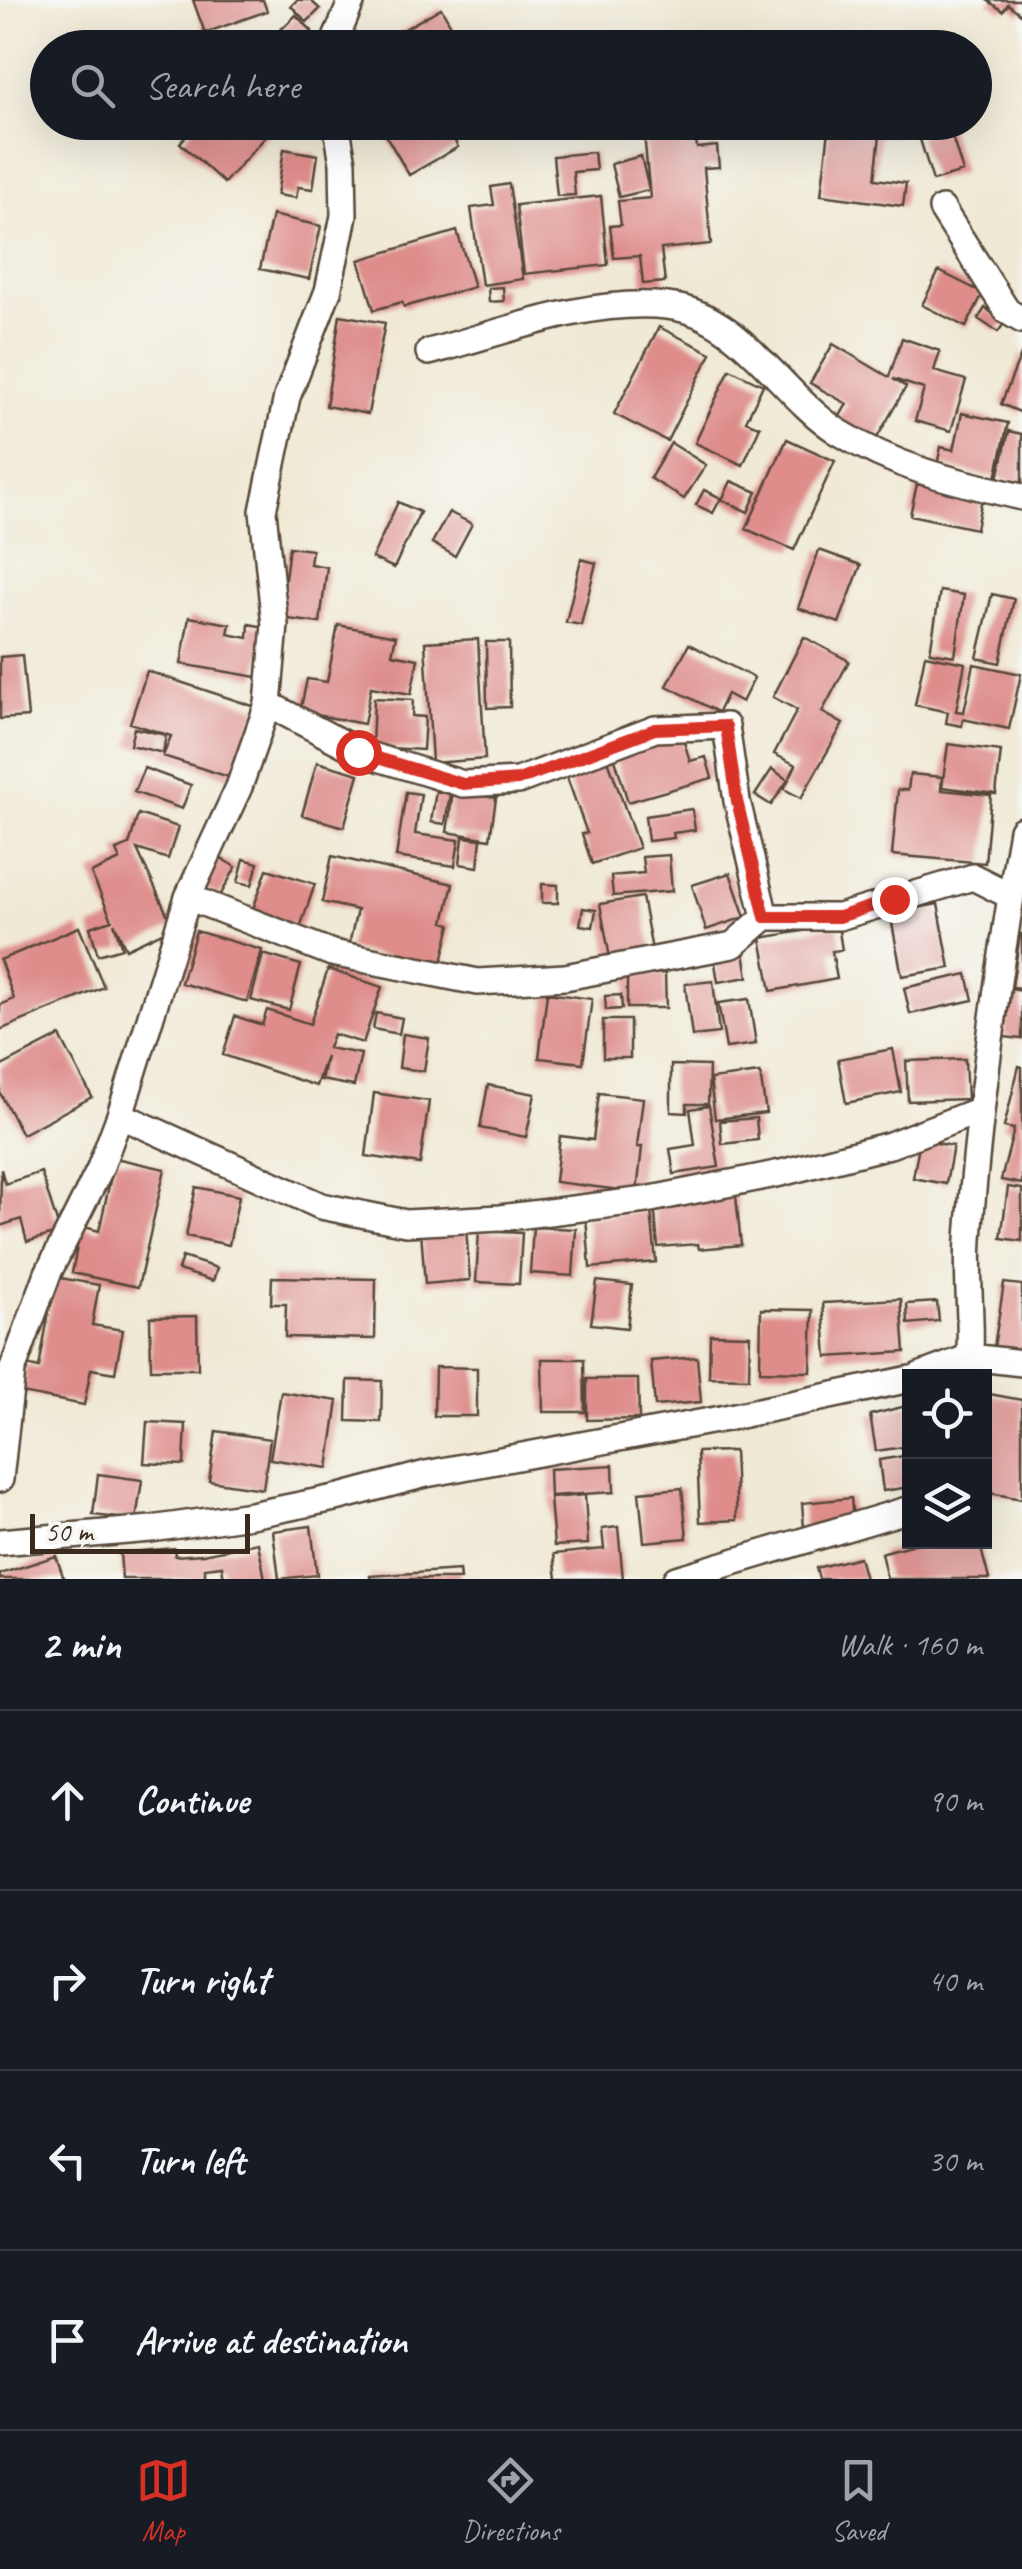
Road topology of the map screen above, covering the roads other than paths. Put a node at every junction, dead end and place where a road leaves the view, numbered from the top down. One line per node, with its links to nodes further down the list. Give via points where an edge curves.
1 (352, 0): 2 (street)
2 (340, 30)
3 (339, 140): 8 (street, via 344,216 328,291 287,397 263,511 275,625)
4 (942, 209): 5 (street, via 1006,311)
5 (1022, 320)
6 (429, 352): 7 (street, via 592,308 670,306 712,320 832,428 882,458)
7 (1022, 497)
8 (268, 704): 11 (street); 12 (street, via 358,752 463,784 518,780 655,729 726,726)
9 (1022, 830): 10 (street)
10 (1011, 896): 12 (street, via 973,877 839,917); 13 (street)
11 (188, 897): 12 (street, via 332,953 478,982 565,977 733,945); 14 (street)
12 (765, 917)
13 (980, 1110): 14 (street, via 890,1145 646,1200 406,1223 321,1206); 16 (street, via 969,1244)
14 (120, 1115): 18 (street, via 12,1371)
15 (1022, 1363): 16 (street)
16 (969, 1367)
17 (902, 1380): 20 (street, via 252,1515)
18 (0, 1479)
19 (902, 1511): 21 (street)
20 (0, 1542)
21 (676, 1579)

